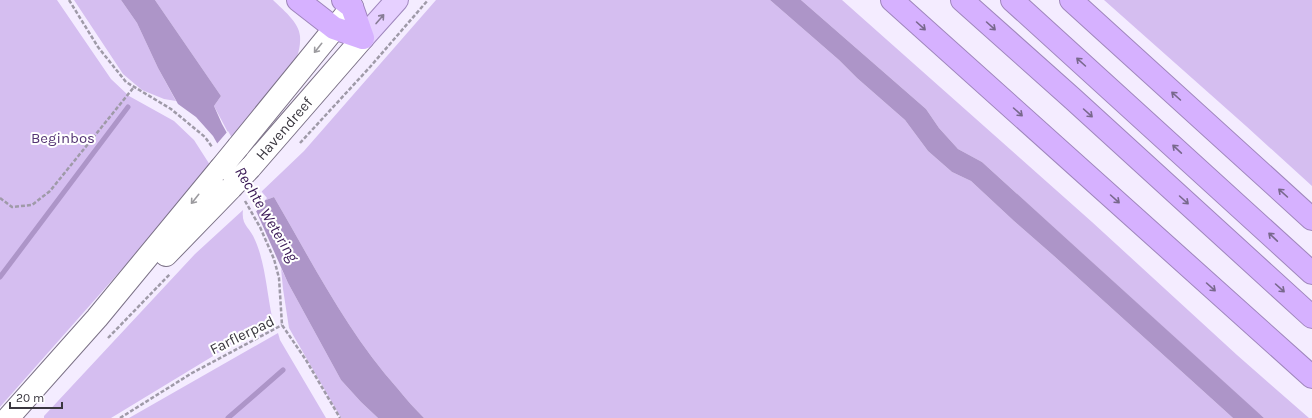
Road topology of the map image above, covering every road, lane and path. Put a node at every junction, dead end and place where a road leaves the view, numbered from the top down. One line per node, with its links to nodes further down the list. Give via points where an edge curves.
1 (69, 0): 13 (path, via 98,46 126,82 134,87 50,191 32,205 12,207)
2 (298, 0): 10 (highway)
3 (397, 0): 11 (main road, Havendreef, one-way to 3)
4 (428, 0): 12 (path, Havendreef)
5 (892, 0): 20 (highway, one-way to 20)
6 (962, 0): 17 (highway, one-way to 17)
7 (1012, 0): 16 (highway, one-way to 7)
8 (1071, 0): 14 (highway, one-way to 8)
9 (351, 2): 10 (street, Havendreef); 11 (highway)
10 (334, 28): 11 (highway); 18 (street, Havendreef, one-way to 18, bridge)
11 (364, 38): 18 (street, Havendreef, bridge, via 231,188 150,271)
12 (295, 148)
13 (0, 198)
14 (1312, 219)
15 (175, 270): 19 (path)
16 (1312, 273)
17 (1312, 317)
18 (97, 318): 21 (street, Havendreef)
19 (107, 339)
20 (1312, 377)
21 (8, 418)
22 (120, 418): 23 (path, Farflerpad, via 192,373 282,325)
23 (340, 418)

